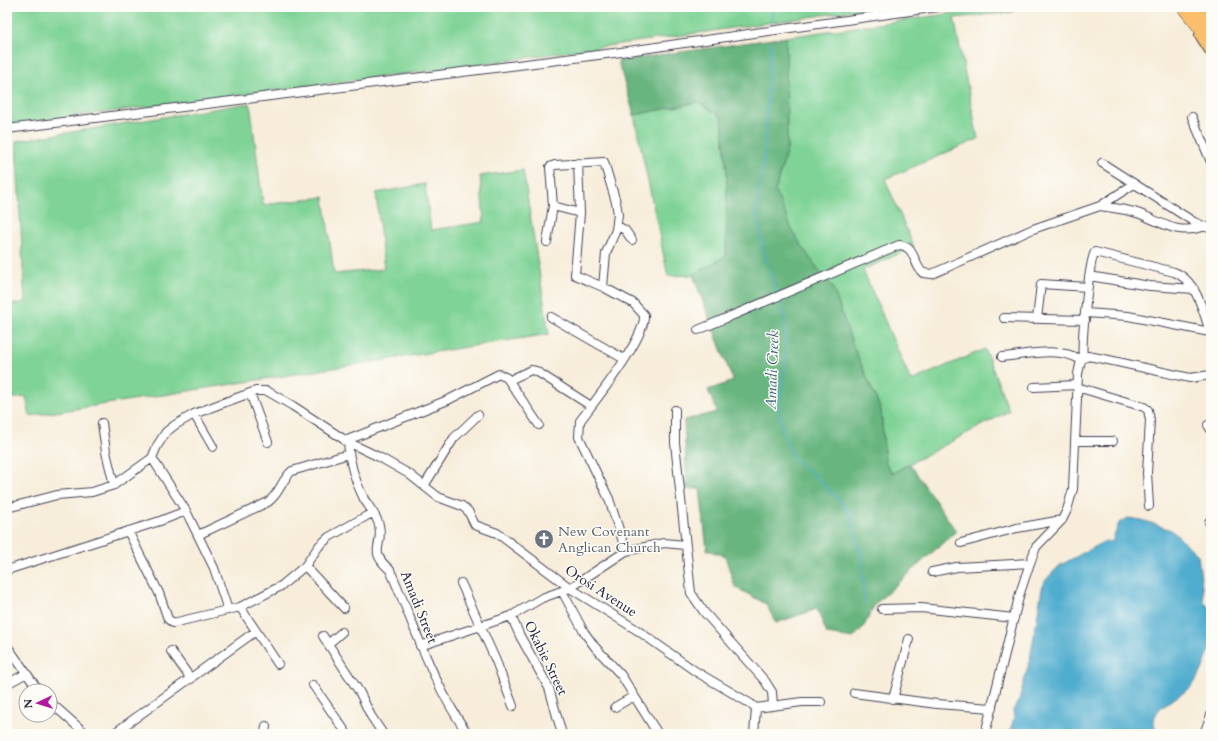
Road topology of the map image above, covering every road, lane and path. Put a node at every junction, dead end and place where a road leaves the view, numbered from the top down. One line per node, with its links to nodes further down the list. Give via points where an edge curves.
1 (938, 7): 9 (street, via 614,53)
2 (1199, 7): 4 (main road)
3 (1189, 10): 5 (highway); 6 (highway); 7 (main road)
4 (1211, 20)
5 (1211, 27)
6 (1211, 43)
7 (1211, 52)
8 (1192, 117): 10 (street)
9 (7, 129)
10 (1211, 162)
11 (578, 163): 14 (street, via 555,164 550,167); 16 (street); 17 (street, via 604,163 616,202)
12 (1102, 163): 13 (street)
13 (1134, 184): 15 (street); 18 (street)
14 (553, 206): 16 (street); 20 (street)
15 (1100, 206): 18 (street, via 1140,214 1156,223 1176,229); 29 (street, via 1033,229 932,274 920,271 911,250 899,245)
16 (580, 213): 22 (street, via 575,275)
17 (617, 226): 19 (street, via 625,230); 22 (street, via 606,253)
18 (1207, 228)
19 (632, 240)
20 (547, 242)
21 (1089, 276): 23 (street); 24 (street, via 1150,286); 24 (street, via 1092,257 1096,252 1180,274)
22 (603, 287): 33 (street, via 633,303 644,315 642,328)
23 (1088, 287): 25 (street); 28 (street, via 1041,284)
24 (1194, 288): 30 (street)
25 (1086, 316): 28 (street); 30 (street, via 1128,316); 32 (street)
26 (551, 317): 33 (street)
27 (1004, 318): 28 (street)
28 (1037, 319)
29 (698, 330)
30 (1210, 333)
31 (1002, 357): 32 (street, via 1040,353 1067,354)
32 (1082, 359): 34 (street, via 1088,356 1190,378); 36 (street)
33 (624, 360): 39 (street)
34 (1211, 375)
35 (514, 378): 39 (street, via 531,370 536,371)
36 (1077, 386): 37 (street); 45 (street); 54 (street, via 1148,410)
37 (1034, 387)
38 (250, 393): 41 (street, Orosi Avenue); 47 (street); 48 (street, Orosi Avenue, via 267,391)
39 (591, 406): 63 (street, via 580,421 578,432 609,499)
40 (675, 410): 62 (street, via 675,443)
41 (194, 414): 49 (street); 51 (street, Orosi Avenue, via 166,432)
42 (478, 415): 53 (street, via 454,438)
43 (102, 423): 52 (street)
44 (539, 426): 48 (street, via 507,378 499,374 448,400)
45 (1076, 441): 46 (street); 58 (street, via 1073,489)
46 (1113, 441)
47 (268, 442)
48 (346, 442): 50 (street, Amadi Street); 53 (street, Orosi Avenue, via 379,457)
49 (213, 447)
50 (349, 454): 57 (street, Amadi Street, via 353,472); 60 (street, via 292,471 284,477 275,497 268,502)
51 (152, 458): 52 (street); 56 (street)
52 (114, 485): 55 (street, via 92,492 57,496)
53 (424, 486): 69 (street, Orosi Avenue, via 438,497 465,508 476,524 497,534)
54 (1149, 506)
55 (7, 508)
56 (186, 510): 59 (street); 60 (street)
57 (372, 512): 65 (street, via 329,537); 84 (street, Amadi Street, via 378,520 380,531 378,556 383,565 390,570)
58 (1062, 520): 61 (street, via 1017,528); 64 (street, via 1036,547)
59 (128, 531): 66 (street); 74 (street, via 170,621)
60 (198, 535): 74 (street, via 214,568)
61 (961, 543)
62 (685, 545): 63 (street, via 664,543); 96 (street, via 689,582 695,601 765,682 772,692)
63 (626, 552): 69 (street)
64 (1030, 563): 67 (street, via 957,567); 76 (street)
65 (305, 566): 71 (street, via 282,586); 72 (street)
66 (7, 570)
67 (932, 572)
68 (461, 583): 77 (street)
69 (570, 588): 70 (street); 99 (street, Orosi Avenue)
70 (562, 591): 75 (street, via 542,598); 93 (street, via 584,632 621,675)
71 (240, 607): 74 (street); 78 (street)
72 (344, 608)
73 (882, 609): 76 (street, via 921,608)
74 (228, 610)
75 (512, 616): 77 (street); 108 (street, Okabie Street, via 520,636 549,688)
76 (1014, 618): 100 (street)
77 (480, 627): 84 (street); 97 (street)
78 (256, 632): 86 (street); 88 (street)
79 (342, 632): 82 (street)
80 (323, 636): 82 (street)
81 (909, 639): 94 (street)
82 (328, 644): 106 (street)
83 (7, 646): 87 (street)
84 (420, 646): 107 (street, Amadi Street, via 439,688)
85 (170, 651): 88 (street)
86 (278, 664)
87 (25, 674): 89 (street); 90 (street)
88 (191, 679): 104 (street)
89 (32, 683)
90 (7, 684)
91 (313, 685): 105 (street)
92 (854, 693): 94 (street)
93 (634, 696): 98 (street); 109 (street)
94 (893, 699): 100 (street)
95 (820, 702): 96 (street)
96 (773, 705): 99 (street)
97 (513, 706)
98 (615, 706)
99 (756, 708): 110 (street)
100 (992, 708): 111 (street)
101 (58, 709): 103 (street)
102 (1211, 715): 112 (street)
103 (86, 734)
104 (113, 734)
105 (347, 734)
106 (383, 734)
107 (468, 734)
108 (562, 734)
109 (658, 734)
110 (754, 734)
111 (985, 734)
112 (1204, 734)

